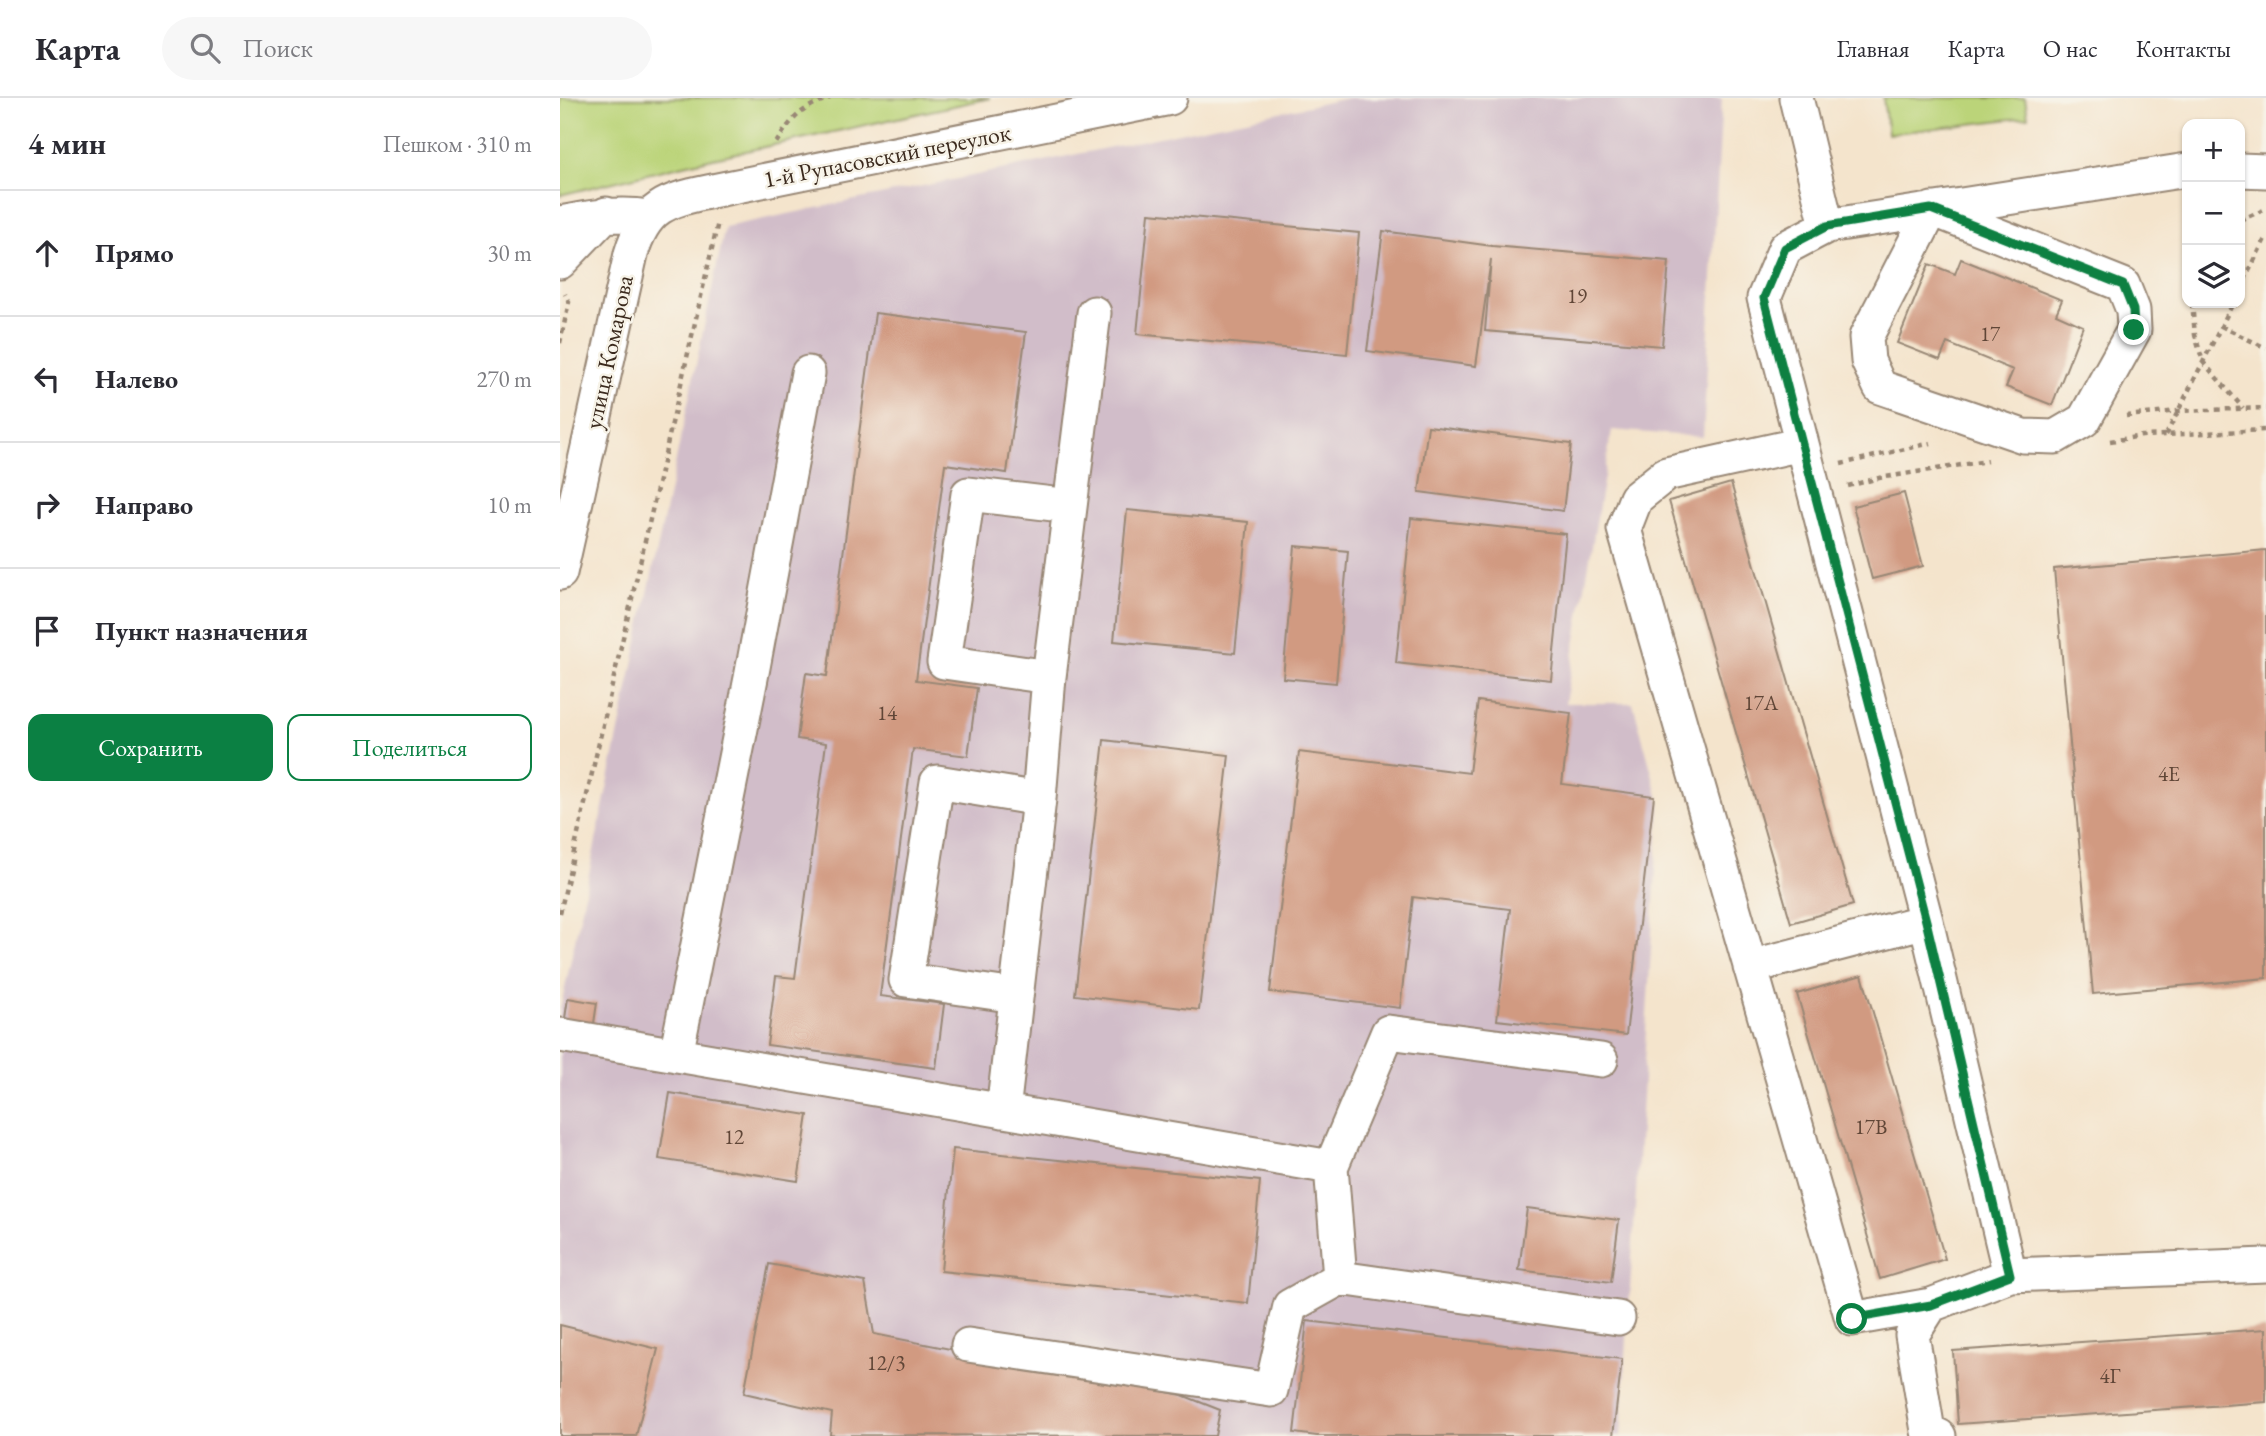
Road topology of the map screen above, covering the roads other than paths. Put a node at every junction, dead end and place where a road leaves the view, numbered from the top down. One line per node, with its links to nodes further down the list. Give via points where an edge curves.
1 (1170, 98): 8 (street, 1-й Рупасовский переулок, via 674,199)
2 (1796, 98): 10 (street)
3 (2245, 170): 5 (street)
4 (2182, 171): 6 (street)
5 (2266, 171)
6 (1931, 209): 6 (street, via 1866,337 1868,360 1880,387 2023,436 2055,437 2084,420 2134,330 2133,310 2123,285); 10 (street)
7 (606, 214): 8 (street); 9 (street); 11 (street)
8 (649, 217): 16 (street, улица Комарова, via 631,254)
9 (560, 223)
10 (1827, 226): 14 (street, via 1785,248 1764,298)
11 (560, 262)
12 (1094, 313): 15 (street)
13 (808, 373): 23 (street)
14 (1802, 444): 19 (street); 20 (street, via 1666,474 1636,498 1624,529)
15 (1070, 506): 17 (street); 17 (street, via 968,494 944,662)
16 (560, 573)
17 (1049, 677): 18 (street)
18 (1039, 800): 21 (street); 21 (street, via 937,782 906,980)
19 (1926, 921): 20 (street); 28 (street)
20 (1750, 967): 30 (street, via 1852,1319)
21 (1016, 996): 25 (street)
22 (560, 1035): 23 (street)
23 (676, 1055): 25 (street)
24 (1601, 1060): 26 (street, via 1388,1032)
25 (1003, 1111): 26 (street)
26 (1331, 1167): 29 (street)
27 (2266, 1265): 28 (street)
28 (2010, 1275): 30 (street)
29 (1340, 1278): 31 (street); 32 (street, via 1290,1306 1271,1390)
30 (1931, 1305): 33 (street, via 1912,1335 1928,1431)
31 (1618, 1318)
32 (968, 1345)
33 (1940, 1436)

